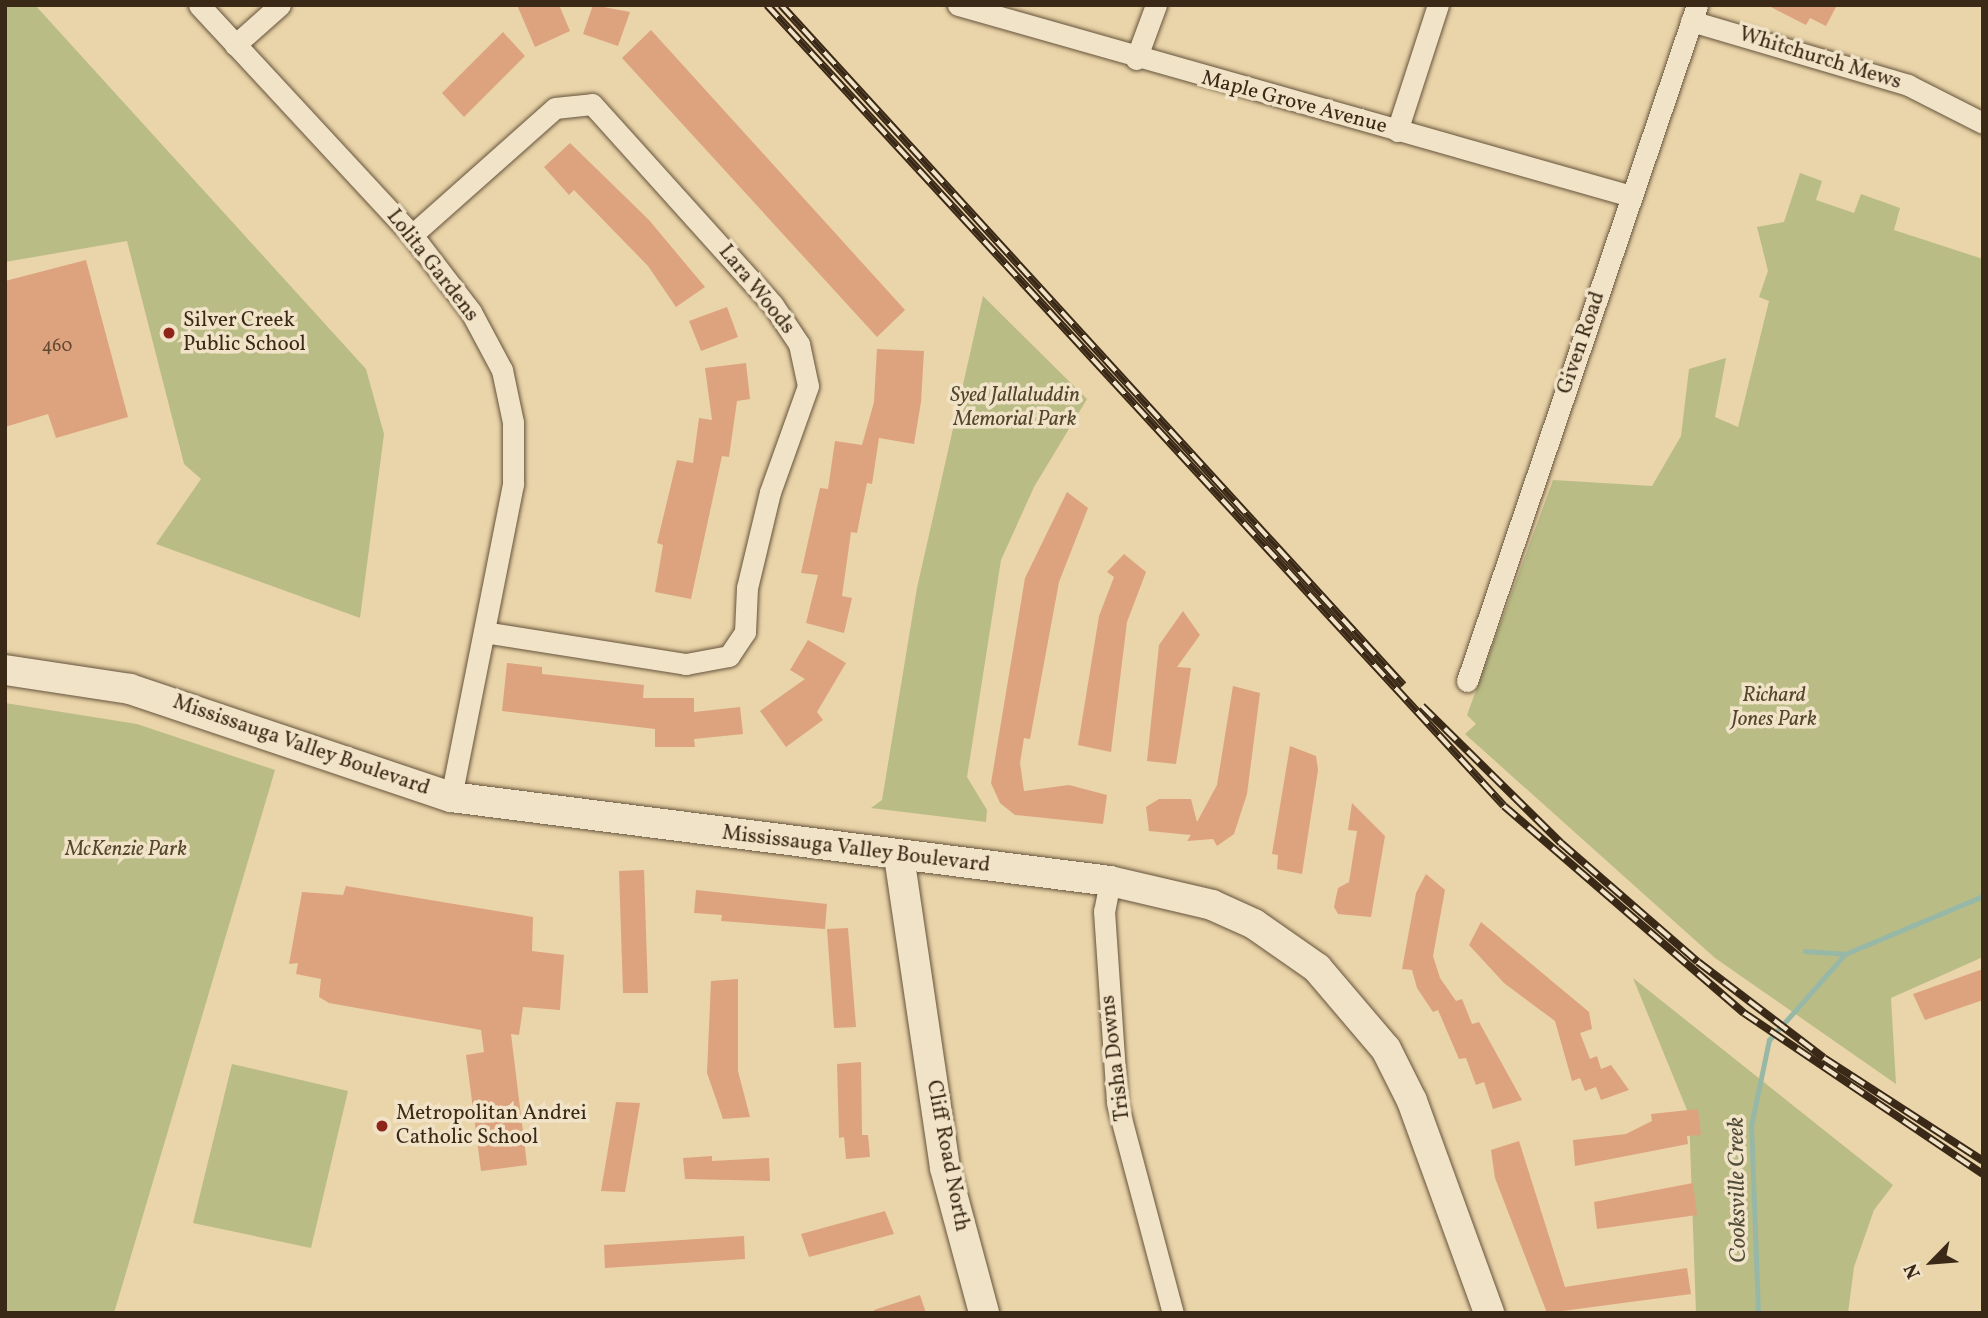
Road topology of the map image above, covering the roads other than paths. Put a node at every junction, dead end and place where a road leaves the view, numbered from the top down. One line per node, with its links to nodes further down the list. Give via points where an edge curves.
1 (199, 5): 7 (street, Lolita Gardens)
2 (280, 5): 7 (street)
3 (958, 5): 8 (street, Maple Grove Avenue)
4 (1156, 5): 8 (street)
5 (1438, 5): 10 (street)
6 (1694, 13): 9 (street, Whitchurch Mews, via 1908,85); 11 (street, Given Road)
7 (235, 45): 12 (street, Lolita Gardens)
8 (1136, 59): 10 (street, Maple Grove Avenue)
9 (1983, 123)
10 (1397, 131): 11 (street, Maple Grove Avenue)
11 (1632, 196): 15 (street, Given Road)
12 (412, 235): 13 (street, Lolita Gardens, via 471,312 502,370 513,422 513,484); 13 (street, Lara Woods, via 555,108 592,104 773,305 799,344 808,386 770,492 747,588 745,632 729,656 686,664)
13 (485, 632): 16 (street, Lolita Gardens)
14 (5, 670): 16 (street, Mississauga Valley Boulevard, via 130,689)
15 (1467, 681)
16 (451, 797): 17 (street, Mississauga Valley Boulevard)
17 (910, 857): 18 (street, Mississauga Valley Boulevard); 19 (street, Cliff Road North, via 912,970 922,996 946,1168)
18 (1110, 881): 20 (street, Trisha Downs, via 1104,911 1117,1103); 21 (street, Mississauga Valley Boulevard, via 1182,895 1254,924 1317,968 1357,1009 1412,1101)
19 (984, 1313)
20 (1173, 1313)
21 (1489, 1313)

